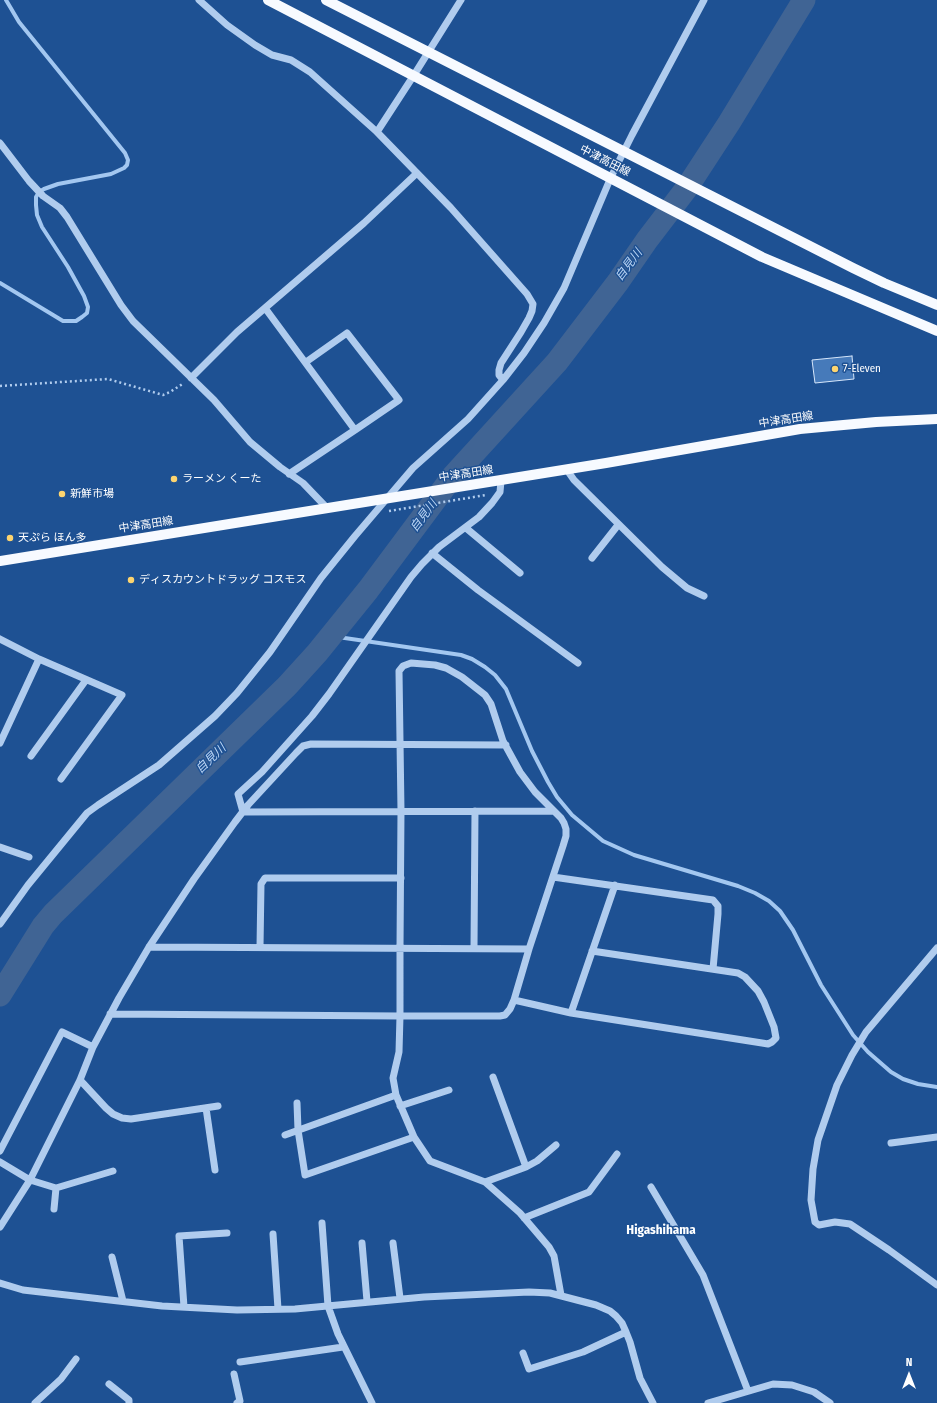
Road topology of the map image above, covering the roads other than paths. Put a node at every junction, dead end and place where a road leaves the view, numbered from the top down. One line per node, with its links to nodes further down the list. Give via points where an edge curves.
1 (199, 0): 8 (street, via 255,45 291,60 310,72)
2 (268, 0): 7 (main road, 中津高田線)
3 (326, 0): 6 (main road, 中津高田線)
4 (461, 0): 6 (street)
5 (704, 0): 11 (street)
6 (428, 52): 7 (street); 12 (main road, 中津高田線, via 853,268)
7 (414, 75): 8 (street); 11 (main road, 中津高田線)
8 (376, 132): 10 (street)
9 (0, 143): 16 (street, via 29,181 67,217 126,313)
10 (417, 173): 13 (street, via 364,223); 17 (street, via 531,299 533,304 529,318 501,363 499,375)
11 (610, 177): 14 (main road, 中津高田線, via 762,257); 17 (street, via 564,288 544,323)
12 (937, 305)
13 (265, 308): 15 (street); 16 (street)
14 (937, 331)
15 (306, 362): 21 (street); 21 (street, via 348,333 399,400)
16 (191, 378): 23 (street, via 250,442)
17 (503, 380): 25 (street, via 468,419 413,468)
18 (937, 414): 19 (main road)
19 (925, 419): 20 (main road, 中津高田線); 22 (main road, 中津高田線, via 800,429)
20 (937, 419)
21 (355, 430): 23 (street)
22 (568, 470): 24 (main road, 中津高田線); 27 (street, via 574,480)
23 (289, 474): 26 (street, via 303,483)
24 (500, 481): 25 (main road, 中津高田線); 28 (street, via 500,492)
25 (388, 499): 26 (main road, 中津高田線); 52 (street, via 332,564 270,652 237,693 160,765 88,814 28,885)
26 (328, 508): 31 (main road, 中津高田線)
27 (618, 525): 30 (street); 33 (street, via 675,579)
28 (466, 528): 29 (street); 32 (street)
29 (432, 553): 36 (street); 46 (street, via 411,577 312,716 238,794)
30 (592, 558)
31 (0, 561)
32 (520, 573)
33 (704, 596)
34 (0, 639): 35 (street)
35 (39, 659): 37 (street); 38 (street)
36 (578, 663)
37 (86, 680): 41 (street); 42 (street, via 122,696)
38 (0, 742)
39 (401, 745): 40 (street); 40 (street, via 399,671 411,663 446,668 468,680 491,704); 43 (street); 46 (street, via 303,746)
40 (506, 745): 45 (street, via 526,782)
41 (31, 756)
42 (61, 779)
43 (402, 811): 44 (street); 46 (street); 50 (street)
44 (475, 811): 45 (street); 56 (street)
45 (553, 811): 49 (street, via 564,823 566,836)
46 (243, 812): 54 (street)
47 (0, 847): 48 (street)
48 (29, 857)
49 (553, 876): 51 (street); 58 (street)
50 (401, 878): 53 (street, via 265,878 261,884); 55 (street)
51 (615, 885): 59 (street); 60 (street, via 713,900 718,906)
52 (0, 924)
53 (260, 946): 54 (street); 55 (street)
54 (149, 947): 63 (street)
55 (400, 948): 56 (street); 64 (street)
56 (474, 948): 58 (street)
57 (937, 948): 100 (street, via 866,1032 852,1055 837,1085 818,1140 811,1200 815,1222 819,1225 835,1222 850,1224)
58 (529, 949): 61 (street)
59 (592, 951): 60 (street); 62 (street)
60 (713, 969): 62 (street, via 738,973 751,982 761,997 776,1033 776,1038 772,1042 768,1044)
61 (514, 1000): 62 (street); 64 (street, via 505,1015 500,1016)
62 (571, 1013)
63 (110, 1014): 64 (street); 65 (street)
64 (400, 1016): 69 (street, via 399,1052 393,1078)
65 (93, 1047): 67 (street); 80 (street, via 62,1032)
66 (493, 1077): 83 (street)
67 (80, 1080): 73 (street, via 106,1108 122,1118 131,1119); 86 (street)
68 (449, 1090): 72 (street)
69 (396, 1095): 72 (street); 74 (street)
70 (297, 1103): 74 (street)
71 (218, 1106): 73 (street)
72 (400, 1106): 76 (street)
73 (206, 1108): 84 (street)
74 (298, 1130): 75 (street); 76 (street, via 305,1175)
75 (285, 1135)
76 (414, 1137): 87 (street, via 430,1161)
77 (937, 1137): 78 (street)
78 (891, 1143)
79 (556, 1144): 83 (street)
80 (0, 1151)
81 (617, 1154): 91 (street, via 589,1192)
82 (0, 1162): 86 (street)
83 (526, 1167): 87 (street)
84 (215, 1170)
85 (113, 1171): 89 (street)
86 (30, 1180): 89 (street); 93 (street)
87 (485, 1182): 91 (street)
88 (651, 1187): 115 (street, via 703,1275)
89 (56, 1188): 90 (street)
90 (54, 1210)
91 (524, 1218): 101 (street, via 554,1256)
92 (322, 1223): 105 (street)
93 (0, 1227)
94 (227, 1233): 106 (street, via 179,1236)
95 (273, 1234): 107 (street)
96 (362, 1243): 104 (street)
97 (393, 1243): 102 (street)
98 (112, 1257): 103 (street)
99 (0, 1283): 103 (street, via 23,1290)
100 (937, 1285)
101 (561, 1295): 102 (street, via 529,1292); 108 (street, via 610,1311 622,1323)
102 (400, 1298): 104 (street)
103 (123, 1301): 106 (street)
104 (368, 1302): 105 (street)
105 (328, 1306): 107 (street); 109 (street)
106 (184, 1307): 107 (street)
107 (278, 1309)
108 (626, 1332): 110 (street, via 582,1352 529,1369); 120 (street, via 640,1378)
109 (343, 1346): 112 (street); 119 (street)
110 (523, 1353)
111 (76, 1359): 116 (street, via 61,1379)
112 (240, 1362)
113 (234, 1374): 118 (street, via 240,1401)
114 (109, 1384): 117 (street, via 129,1400)
115 (748, 1391): 121 (street); 122 (street, via 773,1384 792,1385 814,1392)
116 (35, 1403)
117 (129, 1403)
118 (237, 1403)
119 (372, 1403)
120 (653, 1403)
121 (708, 1403)
122 (830, 1403)

